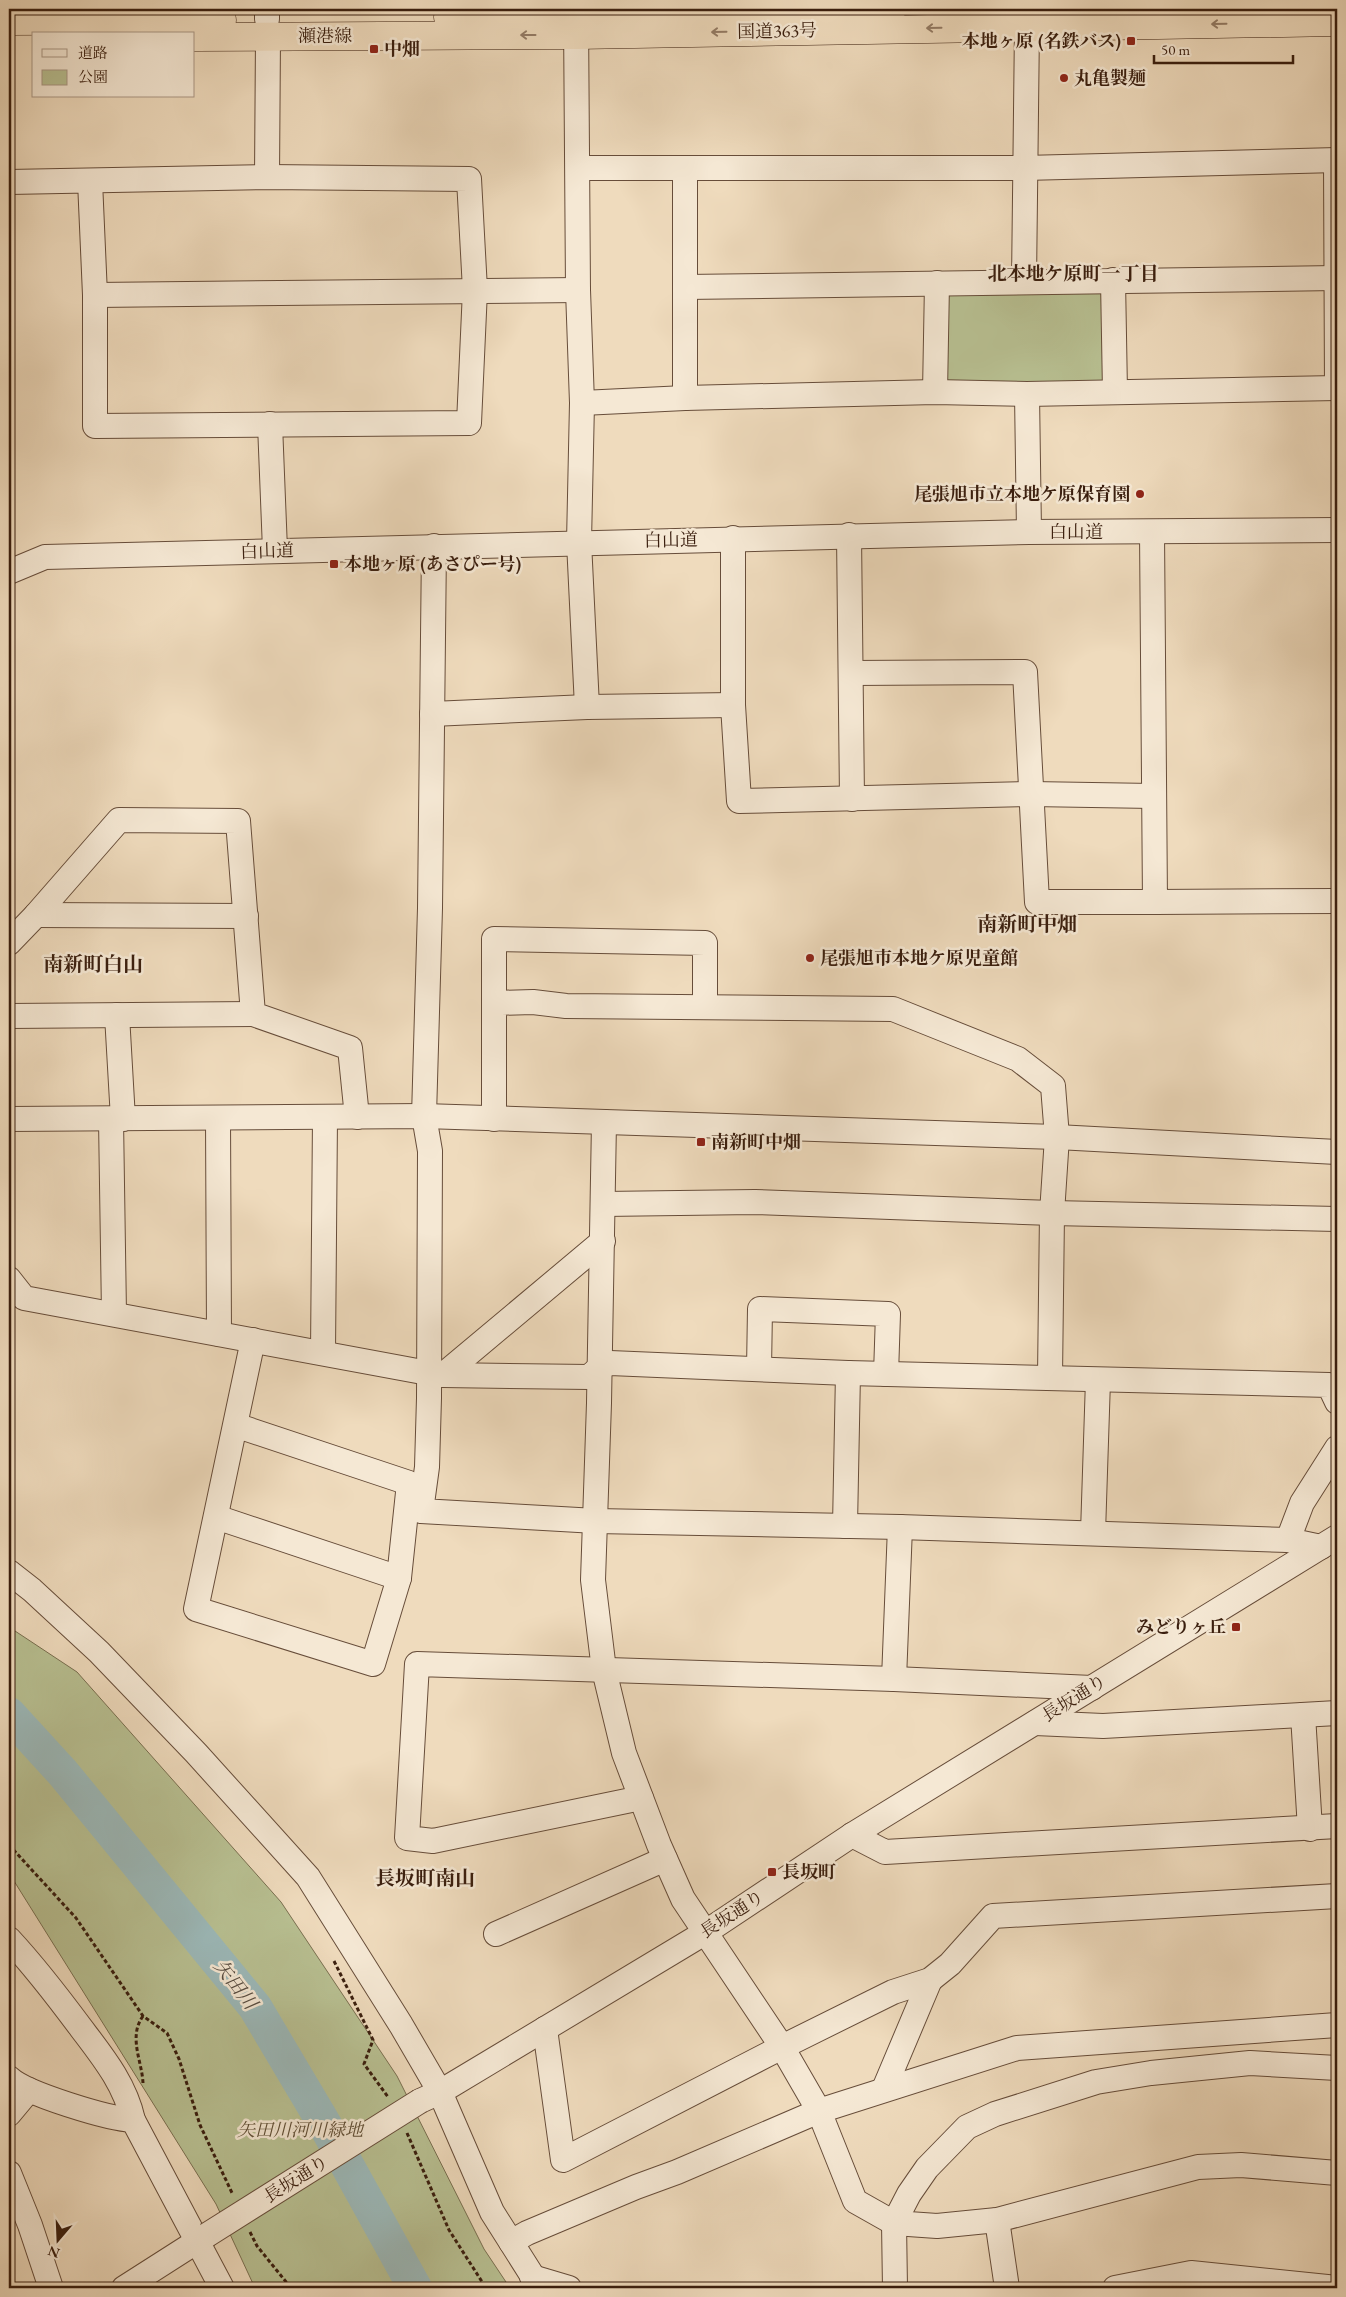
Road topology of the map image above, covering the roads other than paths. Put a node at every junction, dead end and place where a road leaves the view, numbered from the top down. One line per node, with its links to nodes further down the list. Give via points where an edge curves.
1 (892, 9): 2 (highway, 国道363号)
2 (576, 19): 3 (highway, 瀬港線); 6 (highway, 国道363号, one-way to 2); 11 (street)
3 (267, 21): 4 (highway, 瀬港線); 7 (highway, 瀬港線); 14 (street)
4 (9, 22)
5 (1337, 22): 6 (highway, 国道363号, one-way to 6)
6 (1027, 26): 13 (street)
7 (195, 37)
8 (9, 39): 9 (highway)
9 (32, 39)
10 (1336, 160): 13 (street); 17 (street)
11 (578, 168): 12 (street); 23 (street)
12 (685, 168): 13 (street); 21 (street)
13 (1024, 168): 19 (street)
14 (267, 177): 15 (street); 22 (street, via 469,179)
15 (90, 181): 16 (street); 24 (street)
16 (9, 182)
17 (1336, 278): 18 (street); 26 (street, via 1336,388)
18 (1113, 280): 19 (street); 26 (street)
19 (1024, 282): 20 (street)
20 (937, 283): 21 (street); 25 (street)
21 (685, 286): 28 (street)
22 (475, 290): 23 (street); 24 (street); 30 (street, via 469,423)
23 (578, 290): 29 (street)
24 (95, 295): 30 (street, via 94,426)
25 (935, 392): 27 (street); 28 (street)
26 (1115, 392): 27 (street)
27 (1027, 394): 32 (street)
28 (685, 398): 29 (street)
29 (582, 403): 36 (street)
30 (270, 424): 38 (street)
31 (1337, 530): 33 (street, 白山道)
32 (1029, 532): 33 (street, 白山道); 34 (street, 白山道)
33 (1152, 532): 45 (street)
34 (849, 535): 35 (street, 白山道); 40 (street)
35 (733, 538): 36 (street, 白山道); 41 (street)
36 (579, 542): 37 (street, 白山道); 42 (street)
37 (434, 546): 38 (street, 白山道); 43 (street)
38 (274, 550): 39 (street, 白山道, via 45,557)
39 (9, 572)
40 (851, 673): 44 (street, via 1025,672); 46 (street)
41 (733, 705): 42 (street); 46 (street, via 739,801)
42 (588, 707): 43 (street)
43 (432, 714): 57 (street)
44 (1031, 794): 45 (street); 46 (street); 48 (street, via 1037,902)
45 (1153, 796): 48 (street)
46 (852, 799)
47 (1337, 901): 48 (street)
48 (1155, 902)
49 (36, 915): 50 (street); 50 (street, via 119,820 238,821); 51 (street)
50 (246, 916): 54 (street)
51 (9, 943)
52 (494, 1003): 53 (street); 53 (street, via 494,939 705,943); 63 (street)
53 (705, 1007): 65 (street, via 893,1009 1018,1059 1053,1086)
54 (252, 1014): 55 (street); 59 (street, via 350,1048)
55 (117, 1015): 56 (street); 62 (street)
56 (9, 1016)
57 (424, 1116): 59 (street); 63 (street); 79 (street, via 430,1151)
58 (325, 1117): 59 (street); 60 (street); 75 (street)
59 (357, 1117)
60 (218, 1118): 62 (street); 73 (street)
61 (9, 1119): 62 (street)
62 (117, 1119): 72 (street)
63 (494, 1119): 64 (street)
64 (604, 1122): 65 (street); 67 (street)
65 (1057, 1137): 66 (street); 68 (street)
66 (1337, 1152)
67 (603, 1204): 68 (street, via 755,1202); 70 (street)
68 (1052, 1213): 69 (street); 81 (street)
69 (1337, 1220)
70 (603, 1241): 76 (street); 79 (street)
71 (9, 1279): 72 (street, via 24,1298)
72 (114, 1314): 73 (street)
73 (219, 1334): 74 (street)
74 (253, 1340): 75 (street); 84 (street)
75 (323, 1354): 79 (street)
76 (600, 1367): 77 (street, via 610,1363); 79 (street, via 589,1377); 88 (street)
77 (758, 1369): 78 (street); 80 (street, via 760,1309 789,1310 888,1314)
78 (848, 1373): 80 (street); 89 (street)
79 (435, 1374): 86 (street, via 427,1467)
80 (886, 1374): 81 (street)
81 (1050, 1377): 82 (street)
82 (1098, 1380): 83 (street, via 1329,1385); 91 (street)
83 (1337, 1402)
84 (235, 1425): 86 (street, via 409,1483); 87 (street)
85 (1337, 1448): 92 (street, via 1302,1503)
86 (415, 1502): 88 (street, via 422,1511); 95 (street)
87 (216, 1516): 95 (street); 95 (street, via 196,1609 373,1664)
88 (596, 1521): 89 (street); 97 (street, via 593,1580)
89 (845, 1526): 90 (street)
90 (900, 1527): 91 (street); 98 (street)
91 (1093, 1533): 92 (street)
92 (1288, 1540): 93 (street)
93 (1329, 1542): 99 (street, 長坂通り)
94 (9, 1572): 113 (street, via 98,1652 196,1753 301,1870)
95 (399, 1578)
96 (9, 1587): 113 (street, via 69,1640 200,1774 302,1893 362,1984)
97 (604, 1670): 98 (street); 103 (street, via 624,1753); 103 (street, via 417,1664 407,1838 433,1841)
98 (894, 1679): 99 (street)
99 (1092, 1688): 102 (street, 長坂通り)
100 (1337, 1713): 101 (street)
101 (1303, 1715): 102 (street, via 1103,1726); 105 (street)
102 (1035, 1723): 106 (street, 長坂通り)
103 (641, 1798): 107 (street)
104 (1337, 1826): 105 (street)
105 (1310, 1829): 106 (street, via 885,1852)
106 (852, 1835): 109 (street, 長坂通り)
107 (665, 1859): 109 (street, via 683,1899); 110 (street)
108 (1337, 1896): 112 (street, via 993,1916 950,1964)
109 (706, 1932): 115 (street, 長坂通り); 116 (street)
110 (496, 1934)
111 (9, 1939): 124 (street, via 45,1979 112,2069 129,2100)
112 (930, 1980): 116 (street, via 893,1992); 119 (street)
113 (375, 1984): 121 (street)
114 (1337, 2025): 119 (street, via 1017,2048)
115 (545, 2029): 116 (street, via 563,2160); 121 (street, 長坂通り)
116 (782, 2047): 122 (street)
117 (1337, 2068): 128 (street, via 1250,2063 1151,2073 1096,2082 995,2114 967,2127 927,2168 908,2194)
118 (9, 2078): 120 (street)
119 (884, 2089): 122 (street)
120 (29, 2090): 123 (street); 124 (street, via 115,2119)
121 (430, 2097): 129 (street, 長坂通り, bridge); 130 (street)
122 (819, 2111): 128 (street, via 856,2201); 130 (street)
123 (9, 2114)
124 (133, 2120): 129 (street)
125 (9, 2173): 132 (street)
126 (1337, 2174): 127 (street, via 1241,2165 1198,2167)
127 (997, 2220): 128 (street, via 936,2226); 137 (street)
128 (894, 2223): 136 (street)
129 (202, 2237): 133 (street, 長坂通り); 134 (street)
130 (511, 2242): 131 (street)
131 (536, 2282): 135 (street)
132 (51, 2288)
133 (124, 2288)
134 (222, 2288)
135 (569, 2288)
136 (895, 2288)
137 (1007, 2288)
138 (1115, 2288): 139 (street, via 1191,2273)
139 (1337, 2288)

